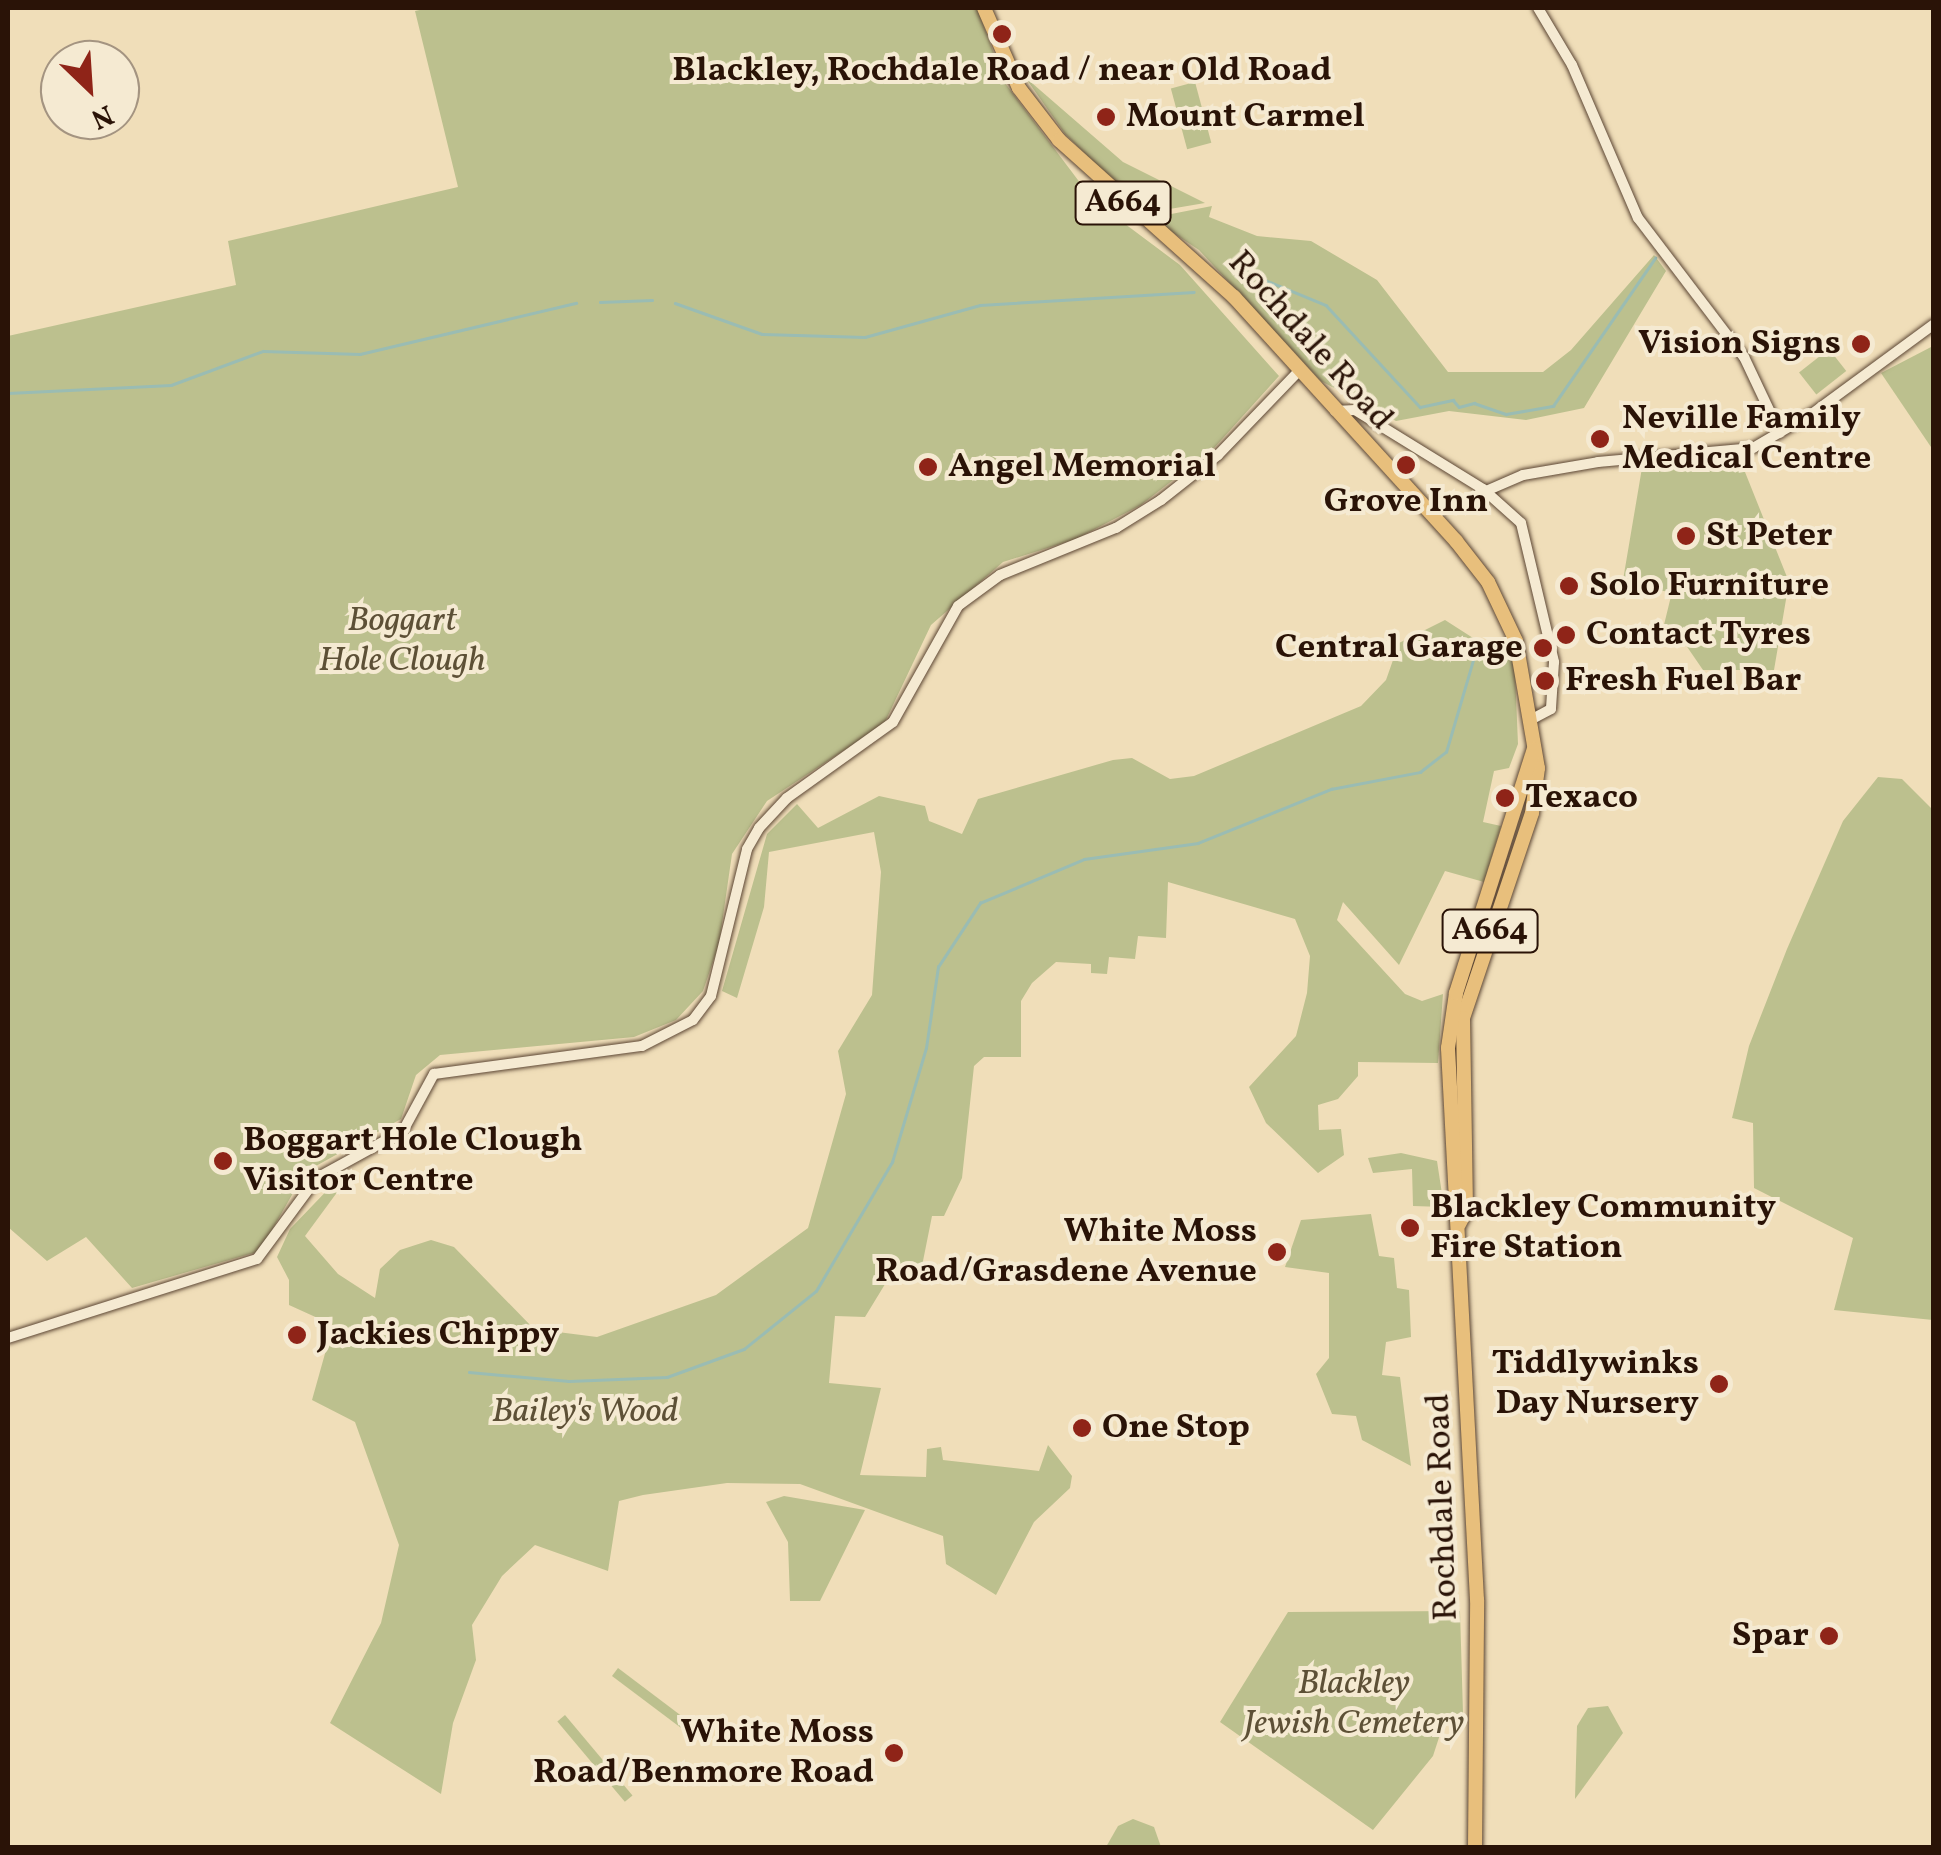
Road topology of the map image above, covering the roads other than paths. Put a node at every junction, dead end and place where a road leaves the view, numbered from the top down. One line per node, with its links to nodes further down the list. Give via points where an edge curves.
1 (984, 8): 4 (main road, Rochdale Road / A664, via 1018,88 1059,140 1106,188 1202,264)
2 (1538, 8): 6 (street, via 1572,65 1638,218 1744,356)
3 (1934, 324): 6 (street)
4 (1298, 372): 5 (main road, Rochdale Road / A664); 9 (street, via 1218,456 1161,500 1116,528 1000,574 958,606 894,722 786,798 759,828 747,849 711,996 693,1020 642,1046 434,1074 403,1131 317,1178 257,1260)
5 (1334, 412): 7 (street, via 1354,410); 8 (main road, Rochdale Road / A664, via 1488,582 1516,641)
6 (1780, 434): 7 (street, via 1748,450 1598,462 1523,475)
7 (1486, 491): 8 (street, via 1522,523 1552,642 1550,710)
8 (1532, 719): 10 (main road, Rochdale Road / A664, via 1532,812 1462,1018 1466,1210 1459,1224 1478,1600)
9 (8, 1338)
10 (1474, 1848)

